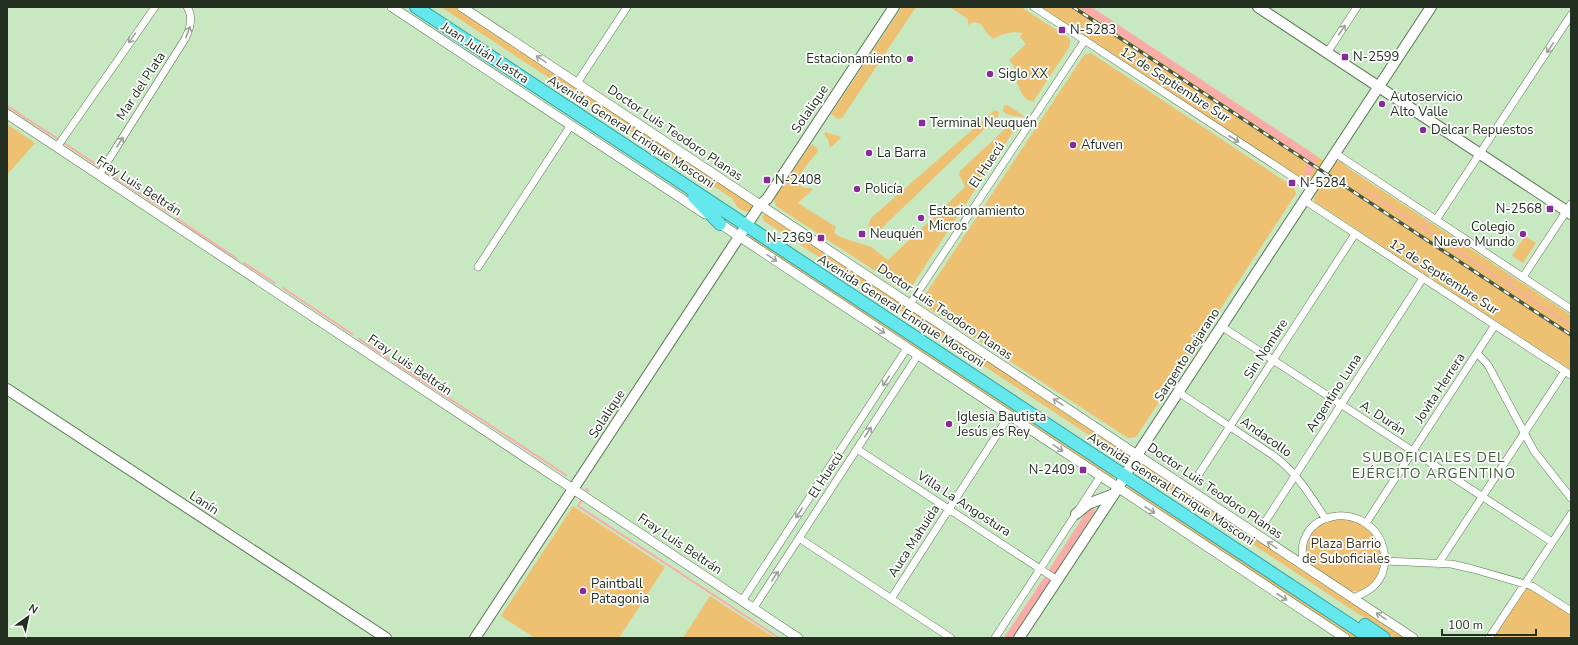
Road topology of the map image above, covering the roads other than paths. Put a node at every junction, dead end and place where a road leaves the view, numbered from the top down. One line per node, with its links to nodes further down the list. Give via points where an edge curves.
1 (155, 7): 22 (street, one-way to 22)
2 (187, 7): 26 (street, Mar del Plata, one-way to 2, via 185,38 191,21)
3 (392, 7): 21 (street, Juan Julián Lastra)
4 (416, 7): 25 (highway, Avenida General Enrique Mosconi)
5 (430, 7): 32 (highway, Avenida General Enrique Mosconi)
6 (462, 7): 14 (street, Doctor Luis Teodoro Planas)
7 (627, 7): 18 (street)
8 (887, 7): 29 (main road, Solalique, via 762,195)
9 (894, 7): 29 (main road, Solalique, via 767,199)
10 (1034, 7): 16 (street, 12 de Septiembre Sur)
11 (1258, 7): 17 (main road)
12 (1357, 7): 17 (street, one-way to 12)
13 (1431, 7): 19 (main road, Sargento Bejarano)
14 (472, 10): 18 (street, Doctor Luis Teodoro Planas, one-way to 14)
15 (1571, 15): 24 (street, one-way to 24)
16 (1085, 40): 27 (street, 12 de Septiembre Sur, one-way to 27); 39 (street, El Huecú)
17 (1327, 53): 19 (main road)
18 (577, 83): 29 (street, Doctor Luis Teodoro Planas)
19 (1378, 87): 23 (main road, Sargento Bejarano); 24 (main road)
20 (7, 114): 22 (street, Fray Luis Beltrán)
21 (571, 125): 33 (street, Juan Julián Lastra); 36 (street)
22 (57, 147): 26 (street, Fray Luis Beltrán)
23 (1335, 153): 27 (main road, Sargento Bejarano); 31 (street)
24 (1480, 154): 30 (main road); 31 (street)
25 (668, 173): 32 (highway, Avenida General Enrique Mosconi); 33 (highway)
26 (98, 175): 61 (street, Fray Luis Beltrán)
27 (1311, 189): 28 (main road, Sargento Bejarano)
28 (1304, 200): 34 (street, 12 de Septiembre Sur); 42 (main road, Sargento Bejarano)
29 (760, 205): 32 (main road, Solalique); 39 (street, Doctor Luis Teodoro Planas)
30 (1569, 210): 37 (street)
31 (1436, 220): 37 (street)
32 (748, 222): 35 (main road, Solalique); 57 (highway, Avenida General Enrique Mosconi)
33 (720, 224): 35 (street, Juan Julián Lastra)
34 (1355, 234): 38 (street, 12 de Septiembre Sur); 46 (street, Sin Nombre)
35 (739, 236): 43 (street, Juan Julián Lastra, one-way to 43); 61 (main road, Solalique)
36 (478, 267)
37 (1523, 277): 40 (street)
38 (1423, 278): 41 (street, 12 de Septiembre Sur); 50 (street, Argentino Luna)
39 (910, 304): 56 (street, Doctor Luis Teodoro Planas, one-way to 39)
40 (1571, 309)
41 (1495, 325): 44 (street, Jovita Herrera); 47 (street, 12 de Septiembre Sur)
42 (1221, 326): 46 (street, A. Durán); 49 (main road, Sargento Bejarano)
43 (907, 348): 45 (street, Juan Julián Lastra); 81 (street, El Huecú, one-way to 81)
44 (1477, 353): 53 (street, via 1486,361); 55 (street, Jovita Herrera)
45 (918, 355): 51 (street, Juan Julián Lastra); 54 (street, El Huecú, one-way to 45)
46 (1273, 360): 50 (street, A. Durán); 52 (street, Sin Nombre)
47 (1568, 373): 53 (street)
48 (7, 389): 84 (main road, Lanín)
49 (1178, 392): 52 (street, Andacollo); 56 (main road, Sargento Bejarano)
50 (1341, 404): 55 (street, A. Durán); 58 (street, Argentino Luna)
51 (1009, 416): 59 (street, Juan Julián Lastra, one-way to 59); 65 (street, Auca Mahuida)
52 (1230, 427): 58 (street, Andacollo, via 1277,458); 60 (street, Sin Nombre)
53 (1524, 433): 63 (street); 64 (street, via 1537,456)
54 (857, 449): 65 (street, Villa La Angostura); 71 (street, El Huecú)
55 (1413, 452): 63 (street, A. Durán); 70 (street, Jovita Herrera)
56 (1137, 455): 57 (main road, Sargento Bejarano); 75 (street, Doctor Luis Teodoro Planas, one-way to 56)
57 (1127, 472): 62 (main road, Sargento Bejarano); 91 (highway, Avenida General Enrique Mosconi); 92 (highway, Avenida General Enrique Mosconi)
58 (1295, 474): 68 (street, Andacollo); 69 (street, Argentino Luna)
59 (1100, 477): 62 (street, Juan Julián Lastra); 66 (street)
60 (1197, 477)
61 (573, 489): 81 (street, Fray Luis Beltrán); 85 (main road, Solalique)
62 (1116, 491): 66 (main road, via 1088,504); 77 (main road, Sargento Bejarano); 90 (street, Juan Julián Lastra, one-way to 90)
63 (1482, 497): 72 (street, A. Durán); 74 (street)
64 (1571, 498)
65 (949, 509): 76 (street, Villa La Angostura); 80 (street, Auca Mahuida)
66 (1076, 514): 76 (street)
67 (1571, 514): 72 (street)
68 (1325, 518): 70 (street, via 1343,516); 75 (street, via 1315,524 1305,538)
69 (1265, 522)
70 (1366, 523): 73 (street, via 1382,542)
71 (799, 538): 80 (street); 82 (street, El Huecú, one-way to 71)
72 (1552, 542): 78 (street)
73 (1385, 561): 74 (street); 79 (street, via 1378,582 1368,591)
74 (1438, 564): 78 (street, via 1466,567)
75 (1303, 565): 79 (street, Doctor Luis Teodoro Planas)
76 (1040, 569): 77 (street, Villa La Angostura); 88 (street)
77 (1057, 580): 89 (main road, Sargento Bejarano)
78 (1525, 583): 83 (street); 94 (street)
79 (1353, 598): 93 (street, Doctor Luis Teodoro Planas, one-way to 79)
80 (891, 599): 87 (street)
81 (742, 601): 82 (street, Fray Luis Beltrán)
82 (753, 609): 86 (street, Fray Luis Beltrán)
83 (1571, 611)
84 (386, 638)
85 (475, 638)
86 (798, 638)
87 (951, 638)
88 (995, 638)
89 (1019, 638)
90 (1345, 638)
91 (1370, 638)
92 (1384, 638)
93 (1413, 638)
94 (1489, 638)

